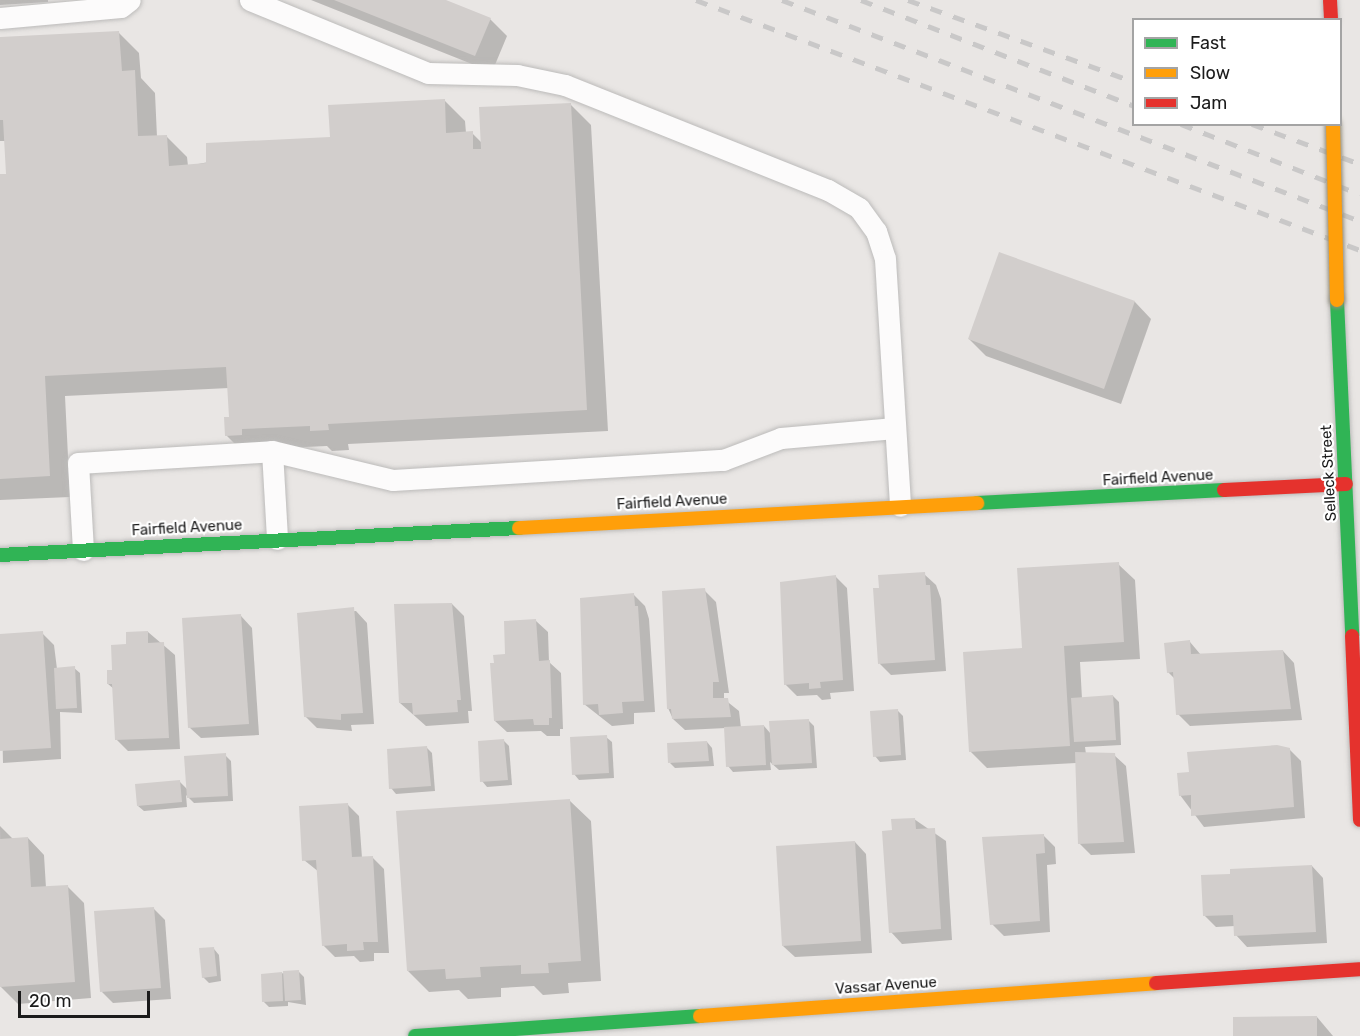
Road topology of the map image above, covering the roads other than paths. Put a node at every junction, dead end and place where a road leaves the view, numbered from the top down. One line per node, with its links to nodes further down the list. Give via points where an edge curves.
1 (130, 0): 4 (lane, via 121,7)
2 (250, 0): 7 (lane, via 428,73 517,75 565,85 828,190 859,208 876,231 885,259)
3 (1330, 0): 5 (main road)
4 (0, 18)
5 (1331, 18)
6 (1333, 126): 9 (main road, Selleck Street, bridge, via 1337,300)
7 (895, 428): 8 (lane, via 781,438 723,460 393,480); 10 (lane)
8 (272, 451): 12 (lane); 13 (lane, via 78,463)
9 (1353, 482): 10 (main road, Fairfield Avenue); 11 (main road, Selleck Street)
10 (900, 506): 12 (main road, Fairfield Avenue)
11 (1354, 532): 15 (main road, Selleck Street)
12 (277, 539): 13 (main road, Fairfield Avenue)
13 (83, 550): 14 (main road, Fairfield Avenue)
14 (0, 555)
15 (1357, 656): 16 (main road, Selleck Street)
16 (1359, 779): 17 (main road, Selleck Street)
17 (1360, 820)
18 (1360, 969): 19 (main road, Vassar Avenue)
19 (415, 1036)

